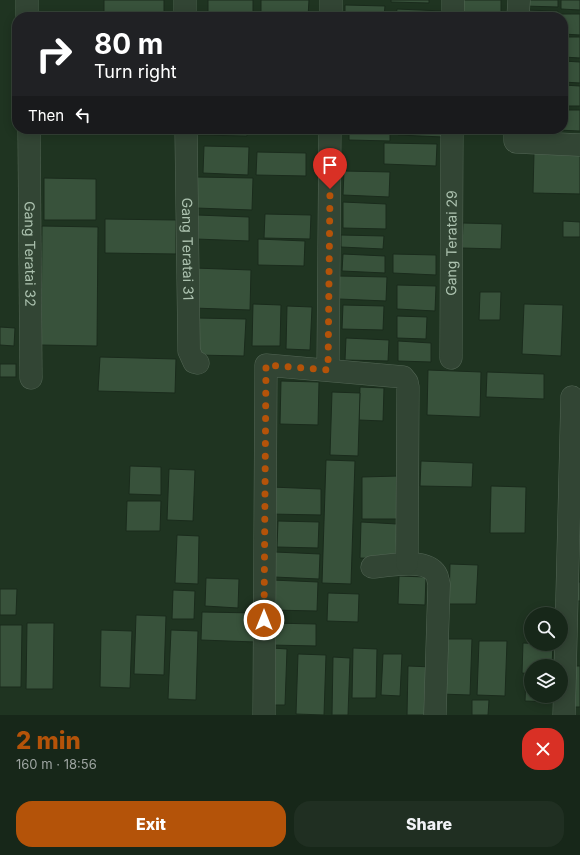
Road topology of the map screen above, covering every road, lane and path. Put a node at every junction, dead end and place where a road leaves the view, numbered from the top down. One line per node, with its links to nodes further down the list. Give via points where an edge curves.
1 (27, 0): 6 (street)
2 (185, 0): 7 (street)
3 (331, 0): 8 (street)
4 (453, 0): 9 (street)
5 (519, 0): 10 (street)
6 (27, 12)
7 (186, 12)
8 (331, 12)
9 (452, 12)
10 (518, 12)
11 (29, 134): 20 (street, Gang Teratai 32)
12 (186, 134): 18 (street, Gang Teratai 31, via 188,351 194,362)
13 (330, 134): 19 (street)
14 (452, 134): 17 (street, Gang Teratai 29)
15 (516, 136): 16 (street)
16 (580, 145)
17 (451, 358)
18 (198, 363)
19 (328, 370): 22 (street, via 403,377 407,382); 24 (street, via 266,365)
20 (31, 378)
21 (572, 397): 26 (street)
22 (407, 563): 23 (street); 25 (street, via 422,565 432,570 437,575 439,584)
23 (372, 567)
24 (264, 715)
25 (436, 715)
26 (564, 715)

